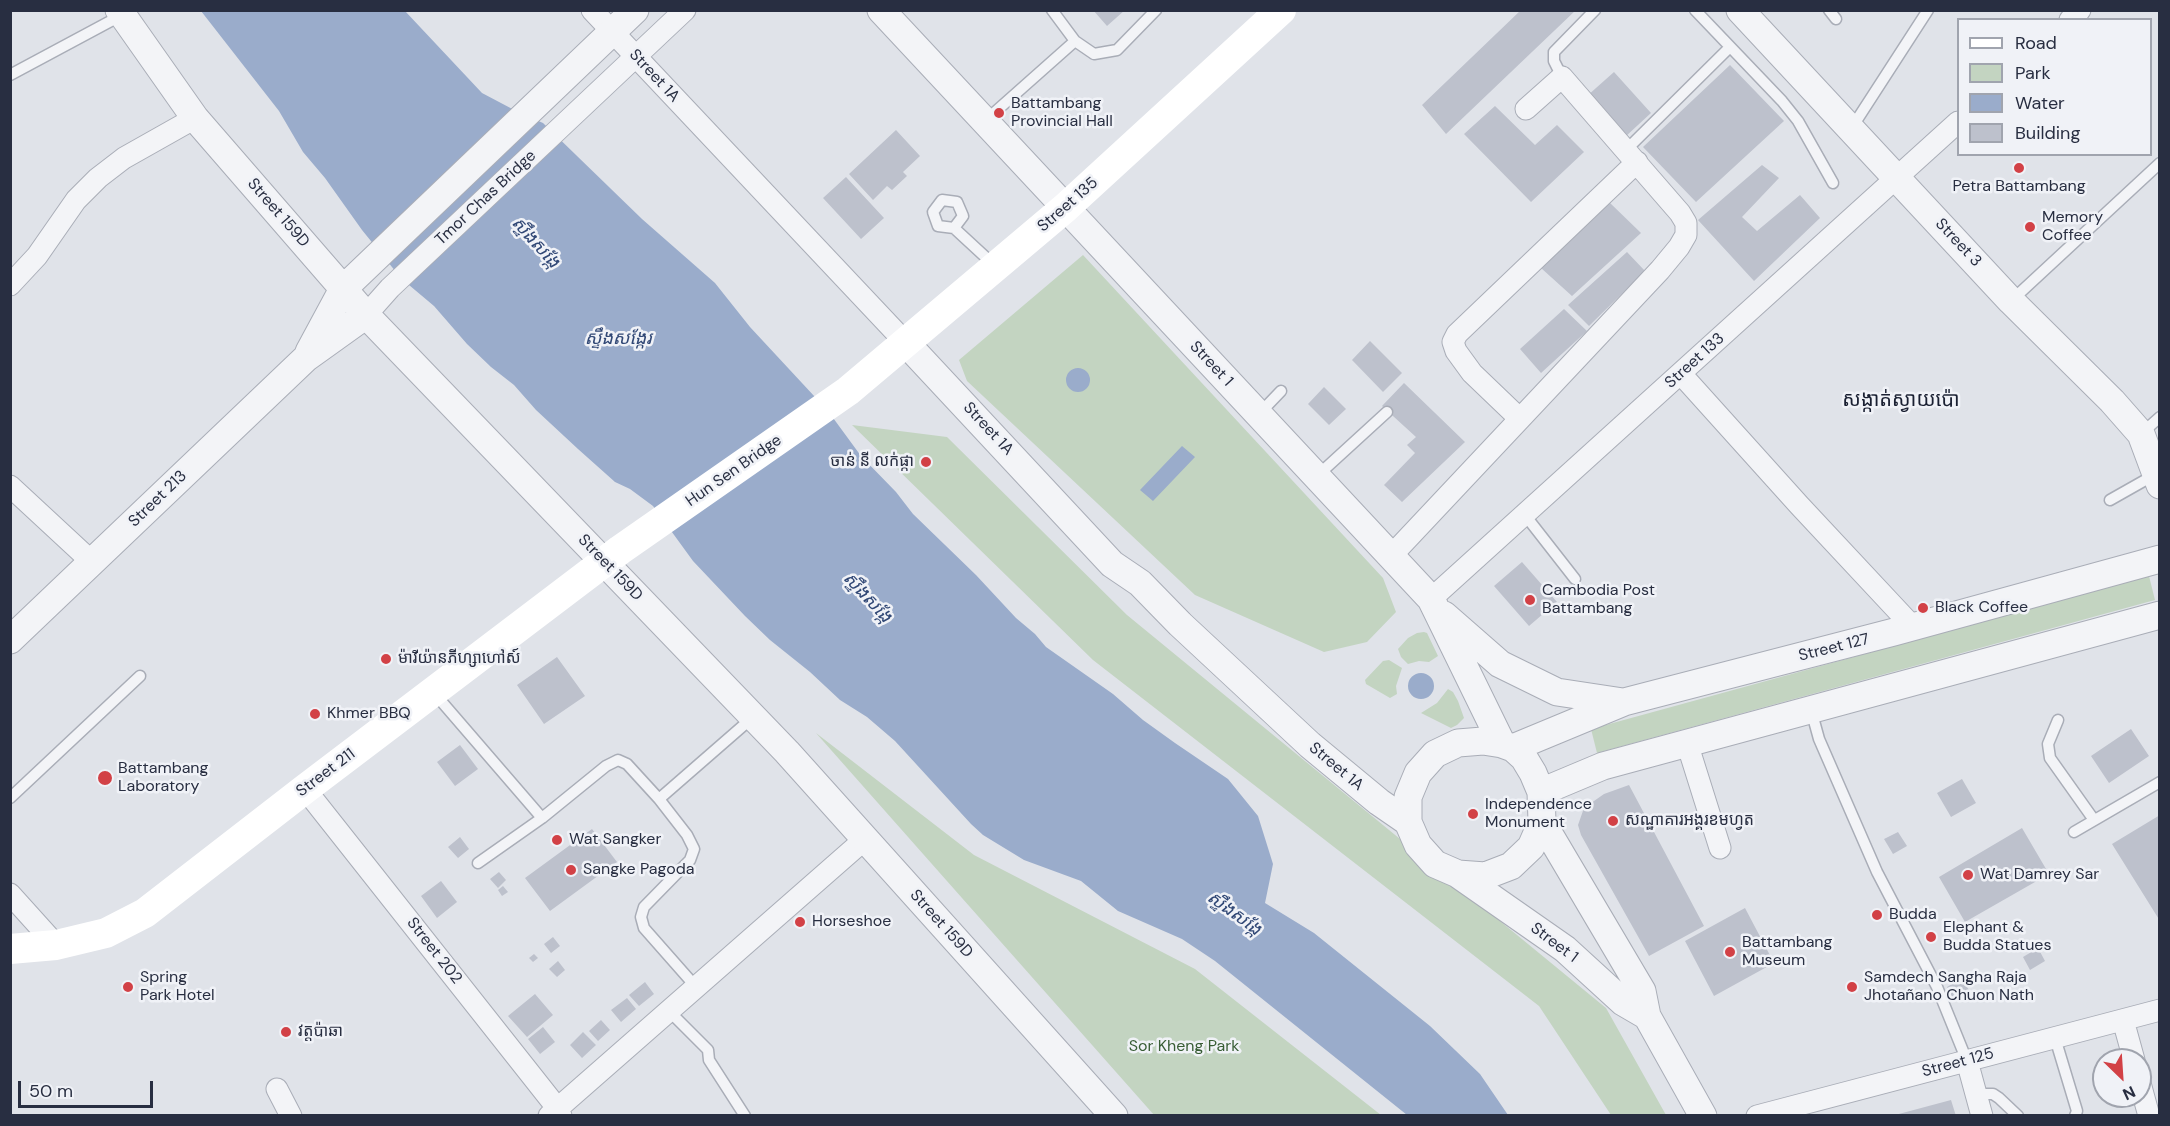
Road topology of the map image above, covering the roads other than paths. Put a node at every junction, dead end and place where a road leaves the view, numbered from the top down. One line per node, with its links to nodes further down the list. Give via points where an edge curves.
1 (592, 10): 13 (street, Street 1A)
2 (636, 10): 13 (street, Street 213)
3 (686, 10): 16 (street)
4 (881, 10): 21 (street, Street 1)
5 (1156, 10): 14 (lane, via 1117,50 1094,54)
6 (1281, 10): 28 (main road, Street 135)
7 (1595, 10): 18 (lane, via 1554,52)
8 (1695, 10): 15 (lane)
9 (1740, 10): 23 (street, Street 3)
10 (1928, 10): 23 (lane)
11 (1055, 11): 14 (lane)
12 (121, 13): 17 (lane); 20 (street, Street 159D)
13 (612, 33): 16 (street, Street 1A); 33 (street, Street 213)
14 (1075, 41): 21 (lane)
15 (1730, 47): 24 (lane); 27 (lane, via 1798,121)
16 (636, 58): 32 (street, Tmor Chas Bridge); 36 (street, Street 1A)
17 (10, 75)
18 (1562, 77): 19 (street); 24 (street)
19 (1526, 109)
20 (195, 118): 31 (street, via 124,158 98,178 76,200 37,256); 33 (street, Street 159D)
21 (985, 121): 28 (street, Street 1)
22 (1957, 124): 26 (street, Street 133)
23 (1851, 129): 26 (street, Street 3)
24 (1631, 156): 43 (street, via 1680,213 1686,223 1686,235 1660,270); 43 (street, via 1453,342 1472,373)
25 (2160, 163): 34 (lane)
26 (1897, 178): 34 (street, Street 3); 38 (street, Street 133)
27 (1833, 183)
28 (1065, 208): 30 (main road, Street 135); 42 (street, Street 1)
29 (954, 228): 30 (lane)
30 (996, 267): 36 (main road, Street 135)
31 (10, 285)
32 (390, 288): 35 (street, Street 213)
33 (343, 289): 35 (street, Street 159D); 37 (street, Street 213)
34 (2011, 300): 44 (street, Street 3, via 2112,401)
35 (366, 315): 37 (street, Street 213); 51 (street, Street 159D)
36 (905, 342): 39 (main road, Street 135); 74 (street, Street 1A, via 1112,564 1140,583 1310,745)
37 (306, 358): 53 (street, Street 213)
38 (1681, 374): 49 (street, Street 133); 57 (street)
39 (848, 391): 51 (main road, Hun Sen Bridge)
40 (1281, 392): 42 (lane)
41 (1387, 412): 45 (lane)
42 (1258, 415): 45 (street, Street 1)
43 (1520, 419): 50 (street)
44 (2150, 426): 46 (street, Street 3)
45 (1316, 476): 50 (street, Street 1)
46 (2158, 479): 48 (lane)
47 (10, 486): 53 (street)
48 (2110, 500)
49 (1525, 515): 54 (lane); 55 (street, Street 133)
50 (1391, 556): 55 (street, Street 1)
51 (613, 557): 60 (main road, Street 211); 63 (street, Street 159D)
52 (2160, 559): 57 (street, Street 127)
53 (92, 562): 58 (street, Street 213)
54 (1575, 579)
55 (1433, 603): 61 (street, via 1500,663 1557,692); 66 (street, Street 1)
56 (2160, 615): 62 (street)
57 (1912, 627): 61 (street, Street 127)
58 (10, 640)
59 (140, 676): 70 (lane)
60 (433, 692): 68 (main road, Street 211); 72 (lane)
61 (1624, 702): 66 (street, Street 127)
62 (1811, 709): 65 (street); 91 (lane, via 1819,739 1877,872 1937,987)
63 (752, 718): 71 (lane); 77 (street, Street 159D)
64 (2058, 720): 73 (lane, via 2048,744 2050,758)
65 (1687, 743): 69 (street, via 1603,766); 78 (street)
66 (1508, 746): 69 (street, via 1524,758); 74 (street, via 1483,741 1458,743 1435,754 1418,773 1408,797)
67 (2160, 782): 73 (lane)
68 (305, 789): 82 (main road, Street 211, via 146,912 106,933); 94 (street, Street 202)
69 (1541, 792): 75 (street)
70 (10, 798)
71 (659, 799): 72 (lane, via 627,764 618,760); 84 (lane, via 694,849 690,860 644,908 641,917 644,928)
72 (542, 818): 79 (lane)
73 (2094, 820): 76 (lane)
74 (1408, 822): 80 (street, via 1418,845 1435,864)
75 (1542, 822): 80 (street, via 1531,847 1511,866 1485,876); 87 (street, Street 1, via 1642,991)
76 (2074, 832)
77 (865, 839): 84 (street); 97 (street, Street 159D)
78 (1720, 848)
79 (478, 863)
80 (1458, 874): 87 (street, Street 1, via 1565,949 1623,1002)
81 (10, 894): 82 (street)
82 (56, 945): 83 (main road, Street 211)
83 (10, 949)
84 (696, 987): 86 (street)
85 (2160, 1010): 88 (street, Street 125)
86 (669, 1011): 94 (street); 96 (lane, via 708,1050 709,1060)
87 (1647, 1016): 98 (street, Street 1)
88 (2123, 1020): 89 (street, Street 125); 90 (street)
89 (2055, 1038): 91 (street, Street 125); 102 (lane, via 2077,1111)
90 (2131, 1048)
91 (1967, 1061): 93 (street); 99 (street, Street 125)
92 (277, 1089): 95 (street)
93 (1976, 1094): 100 (street); 101 (lane, via 1999,1098)
94 (556, 1113)
95 (291, 1116)
96 (745, 1116)
97 (1114, 1116)
98 (1703, 1116)
99 (1757, 1116)
100 (1982, 1116)
101 (2018, 1116)
102 (2075, 1116)

